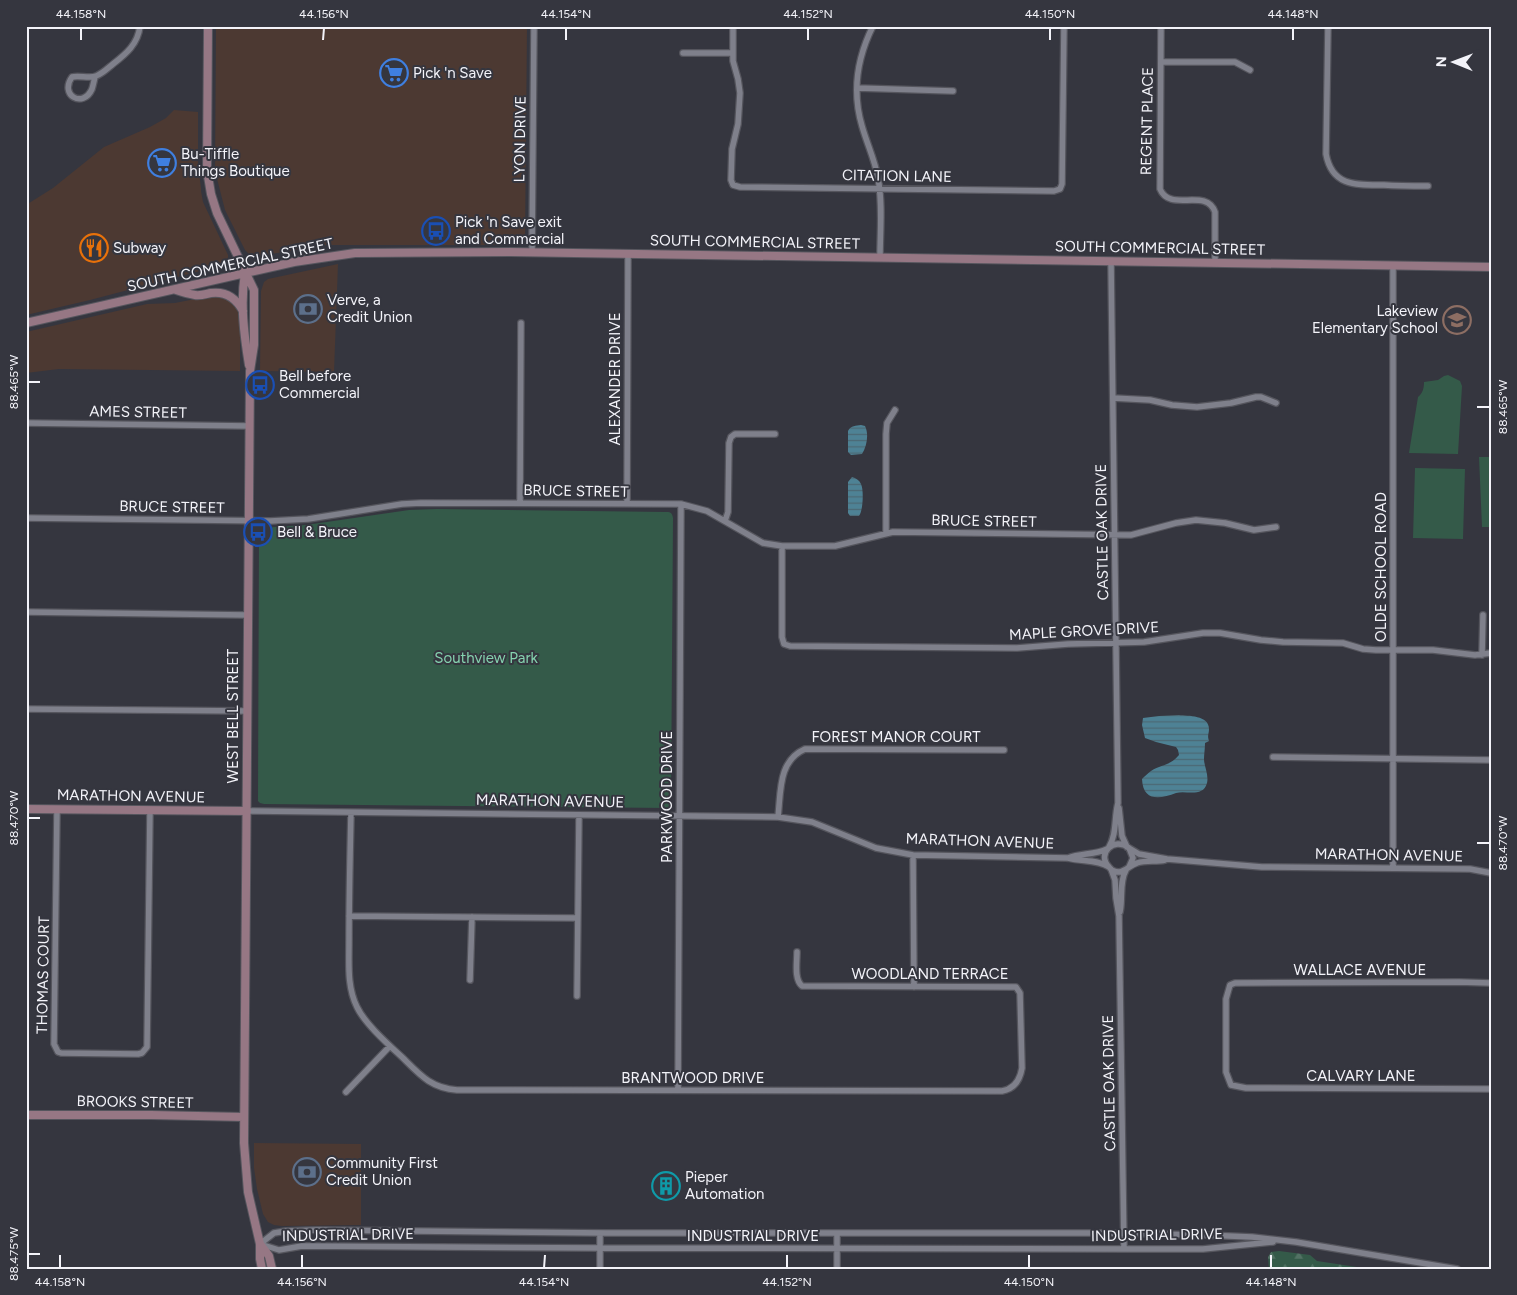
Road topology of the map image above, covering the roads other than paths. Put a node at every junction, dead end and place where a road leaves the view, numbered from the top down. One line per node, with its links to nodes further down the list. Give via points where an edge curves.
1 (140, 26): 13 (street, via 128,52)
2 (208, 26): 25 (main road, via 207,170 218,213)
3 (534, 26): 18 (street, LYON DRIVE)
4 (733, 26): 10 (street)
5 (873, 26): 14 (street, via 860,61)
6 (1064, 26): 17 (street, CITATION LANE, via 1060,189)
7 (1161, 26): 11 (street, REGENT PLACE)
8 (1328, 26): 16 (street, via 1326,154 1330,167 1337,177 1357,185)
9 (683, 53): 10 (street)
10 (733, 53): 17 (street, CITATION LANE, via 740,93 732,149 733,185)
11 (1161, 62): 12 (street, via 1235,62); 22 (street, REGENT PLACE, via 1160,189 1169,199 1206,201 1214,207)
12 (1250, 70)
13 (95, 77): 13 (street, via 72,77 68,85 70,95 78,99 88,95)
14 (857, 88): 15 (street); 17 (street, via 859,116)
15 (953, 90)
16 (1428, 186)
17 (880, 188): 20 (street)
18 (532, 253): 19 (main road, SOUTH COMMERCIAL STREET); 25 (main road, SOUTH COMMERCIAL STREET, via 355,254)
19 (628, 254): 20 (main road, SOUTH COMMERCIAL STREET); 38 (street, ALEXANDER DRIVE)
20 (880, 258): 21 (main road, SOUTH COMMERCIAL STREET)
21 (1111, 261): 22 (main road, SOUTH COMMERCIAL STREET); 31 (street, CASTLE OAK DRIVE)
22 (1216, 263): 23 (main road, SOUTH COMMERCIAL STREET)
23 (1393, 266): 24 (main road, SOUTH COMMERCIAL STREET); 51 (street, OLDE SCHOOL ROAD)
24 (1491, 267)
25 (245, 273): 26 (main road, SOUTH COMMERCIAL STREET); 27 (main road, WEST BELL STREET); 30 (main road, WEST BELL STREET, via 254,290 254,345)
26 (174, 289): 27 (main road, via 196,296 224,293 236,301); 28 (main road, SOUTH COMMERCIAL STREET)
27 (243, 312): 30 (main road, WEST BELL STREET)
28 (26, 323)
29 (521, 323): 37 (street)
30 (250, 371): 35 (main road, WEST BELL STREET)
31 (1113, 398): 32 (street, via 1197,407 1256,397); 45 (street, CASTLE OAK DRIVE)
32 (1276, 403)
33 (895, 410): 44 (street, via 887,423 886,434)
34 (26, 423): 35 (street, AMES STREET)
35 (250, 426): 41 (main road, WEST BELL STREET)
36 (774, 434): 42 (street, via 735,434 731,437)
37 (520, 503): 38 (street, BRUCE STREET); 41 (street, BRUCE STREET, via 415,503 308,519)
38 (627, 504): 39 (street, BRUCE STREET)
39 (681, 504): 42 (street, BRUCE STREET, via 707,511); 67 (street, PARKWOOD DRIVE)
40 (26, 518): 41 (street, BRUCE STREET)
41 (248, 520): 48 (main road, WEST BELL STREET)
42 (725, 521): 46 (street, BRUCE STREET, via 763,544)
43 (1276, 527): 45 (street, BRUCE STREET, via 1254,530 1196,520 1137,534)
44 (886, 533): 45 (street, BRUCE STREET); 46 (street, BRUCE STREET, via 835,546)
45 (1115, 535): 50 (street, CASTLE OAK DRIVE)
46 (782, 546): 50 (street, MAPLE GROVE DRIVE, via 782,637 787,645 1017,648)
47 (26, 612): 48 (street)
48 (247, 615): 55 (main road, WEST BELL STREET)
49 (1483, 615): 53 (street)
50 (1116, 643): 51 (street, MAPLE GROVE DRIVE, via 1220,633 1276,642 1334,642 1363,649); 60 (street, CASTLE OAK DRIVE)
51 (1393, 650): 53 (street, MAPLE GROVE DRIVE); 58 (street, OLDE SCHOOL ROAD)
52 (1491, 654): 53 (street, MAPLE GROVE DRIVE)
53 (1482, 655)
54 (26, 709): 55 (street)
55 (247, 711): 64 (main road, WEST BELL STREET)
56 (1004, 750): 68 (street, FOREST MANOR COURT, via 805,749 793,756 786,766)
57 (1273, 757): 58 (street)
58 (1393, 758): 59 (street); 76 (street, OLDE SCHOOL ROAD)
59 (1491, 760)
60 (1118, 803): 69 (street, CASTLE OAK DRIVE, via 1114,836); 70 (street, CASTLE OAK DRIVE, via 1121,834)
61 (26, 809): 62 (main road, MARATHON AVENUE)
62 (57, 809): 63 (main road, MARATHON AVENUE); 63 (street, THOMAS COURT, via 54,1044 58,1052 138,1054 147,1047)
63 (150, 810): 64 (main road, MARATHON AVENUE)
64 (247, 811): 65 (street, MARATHON AVENUE); 94 (main road, WEST BELL STREET)
65 (350, 813): 66 (street, MARATHON AVENUE); 78 (street, BRANTWOOD DRIVE)
66 (579, 815): 67 (street, MARATHON AVENUE); 81 (street)
67 (679, 816): 68 (street, MARATHON AVENUE); 91 (street, PARKWOOD DRIVE)
68 (778, 816): 71 (street, MARATHON AVENUE, via 812,822 876,848)
69 (1109, 848): 70 (street, via 1118,844); 72 (street, MARATHON AVENUE); 74 (street, via 1105,858)
70 (1128, 848): 73 (street, MARATHON AVENUE, via 1139,854); 75 (street, via 1133,858)
71 (913, 855): 72 (street, MARATHON AVENUE); 85 (street)
72 (1068, 858): 74 (street, MARATHON AVENUE, via 1098,862)
73 (1167, 859): 75 (street, MARATHON AVENUE, via 1140,862); 76 (street, MARATHON AVENUE, via 1262,867)
74 (1110, 868): 75 (street, via 1119,872); 79 (street, CASTLE OAK DRIVE, via 1115,879)
75 (1128, 868): 79 (street, CASTLE OAK DRIVE, via 1122,881)
76 (1393, 868): 77 (street, MARATHON AVENUE, via 1470,869)
77 (1491, 873)
78 (349, 916): 80 (street); 87 (street, BRANTWOOD DRIVE, via 352,997 360,1013)
79 (1119, 916): 97 (street, CASTLE OAK DRIVE)
80 (472, 917): 81 (street); 83 (street)
81 (577, 918): 86 (street)
82 (797, 952): 85 (street, WOODLAND TERRACE, via 797,978 802,986)
83 (470, 980)
84 (1491, 984): 88 (street, WALLACE AVENUE, via 1242,982 1230,985 1226,999 1226,1072)
85 (914, 987): 89 (street, WOODLAND TERRACE, via 1012,986 1019,990 1022,1068 1019,1080)
86 (576, 996)
87 (390, 1046): 91 (street, BRANTWOOD DRIVE, via 428,1081 448,1089); 92 (street)
88 (1231, 1085): 90 (street, CALVARY LANE, via 1246,1088)
89 (1010, 1089): 91 (street, BRANTWOOD DRIVE)
90 (1491, 1089)
91 (678, 1090)
92 (346, 1092)
93 (26, 1114): 94 (main road, BROOKS STREET)
94 (244, 1117): 99 (main road, via 247,1184)
95 (600, 1233): 96 (street, INDUSTRIAL DRIVE); 99 (street, INDUSTRIAL DRIVE, via 298,1230 274,1233); 100 (street)
96 (837, 1233): 97 (street, INDUSTRIAL DRIVE); 101 (street)
97 (1124, 1233): 98 (street, INDUSTRIAL DRIVE); 102 (street, CASTLE OAK DRIVE)
98 (1283, 1241): 102 (street, INDUSTRIAL DRIVE, via 1203,1249); 103 (street, INDUSTRIAL DRIVE)
99 (260, 1244): 100 (street, INDUSTRIAL DRIVE, via 279,1250 302,1246); 104 (main road); 105 (main road, via 269,1256)
100 (600, 1248): 101 (street, INDUSTRIAL DRIVE); 106 (street)
101 (837, 1248): 102 (street, INDUSTRIAL DRIVE); 107 (street)
102 (1124, 1249)
103 (1448, 1268): 108 (street, INDUSTRIAL DRIVE)
104 (262, 1269)
105 (272, 1269)
106 (600, 1269)
107 (837, 1269)
108 (1457, 1269)

